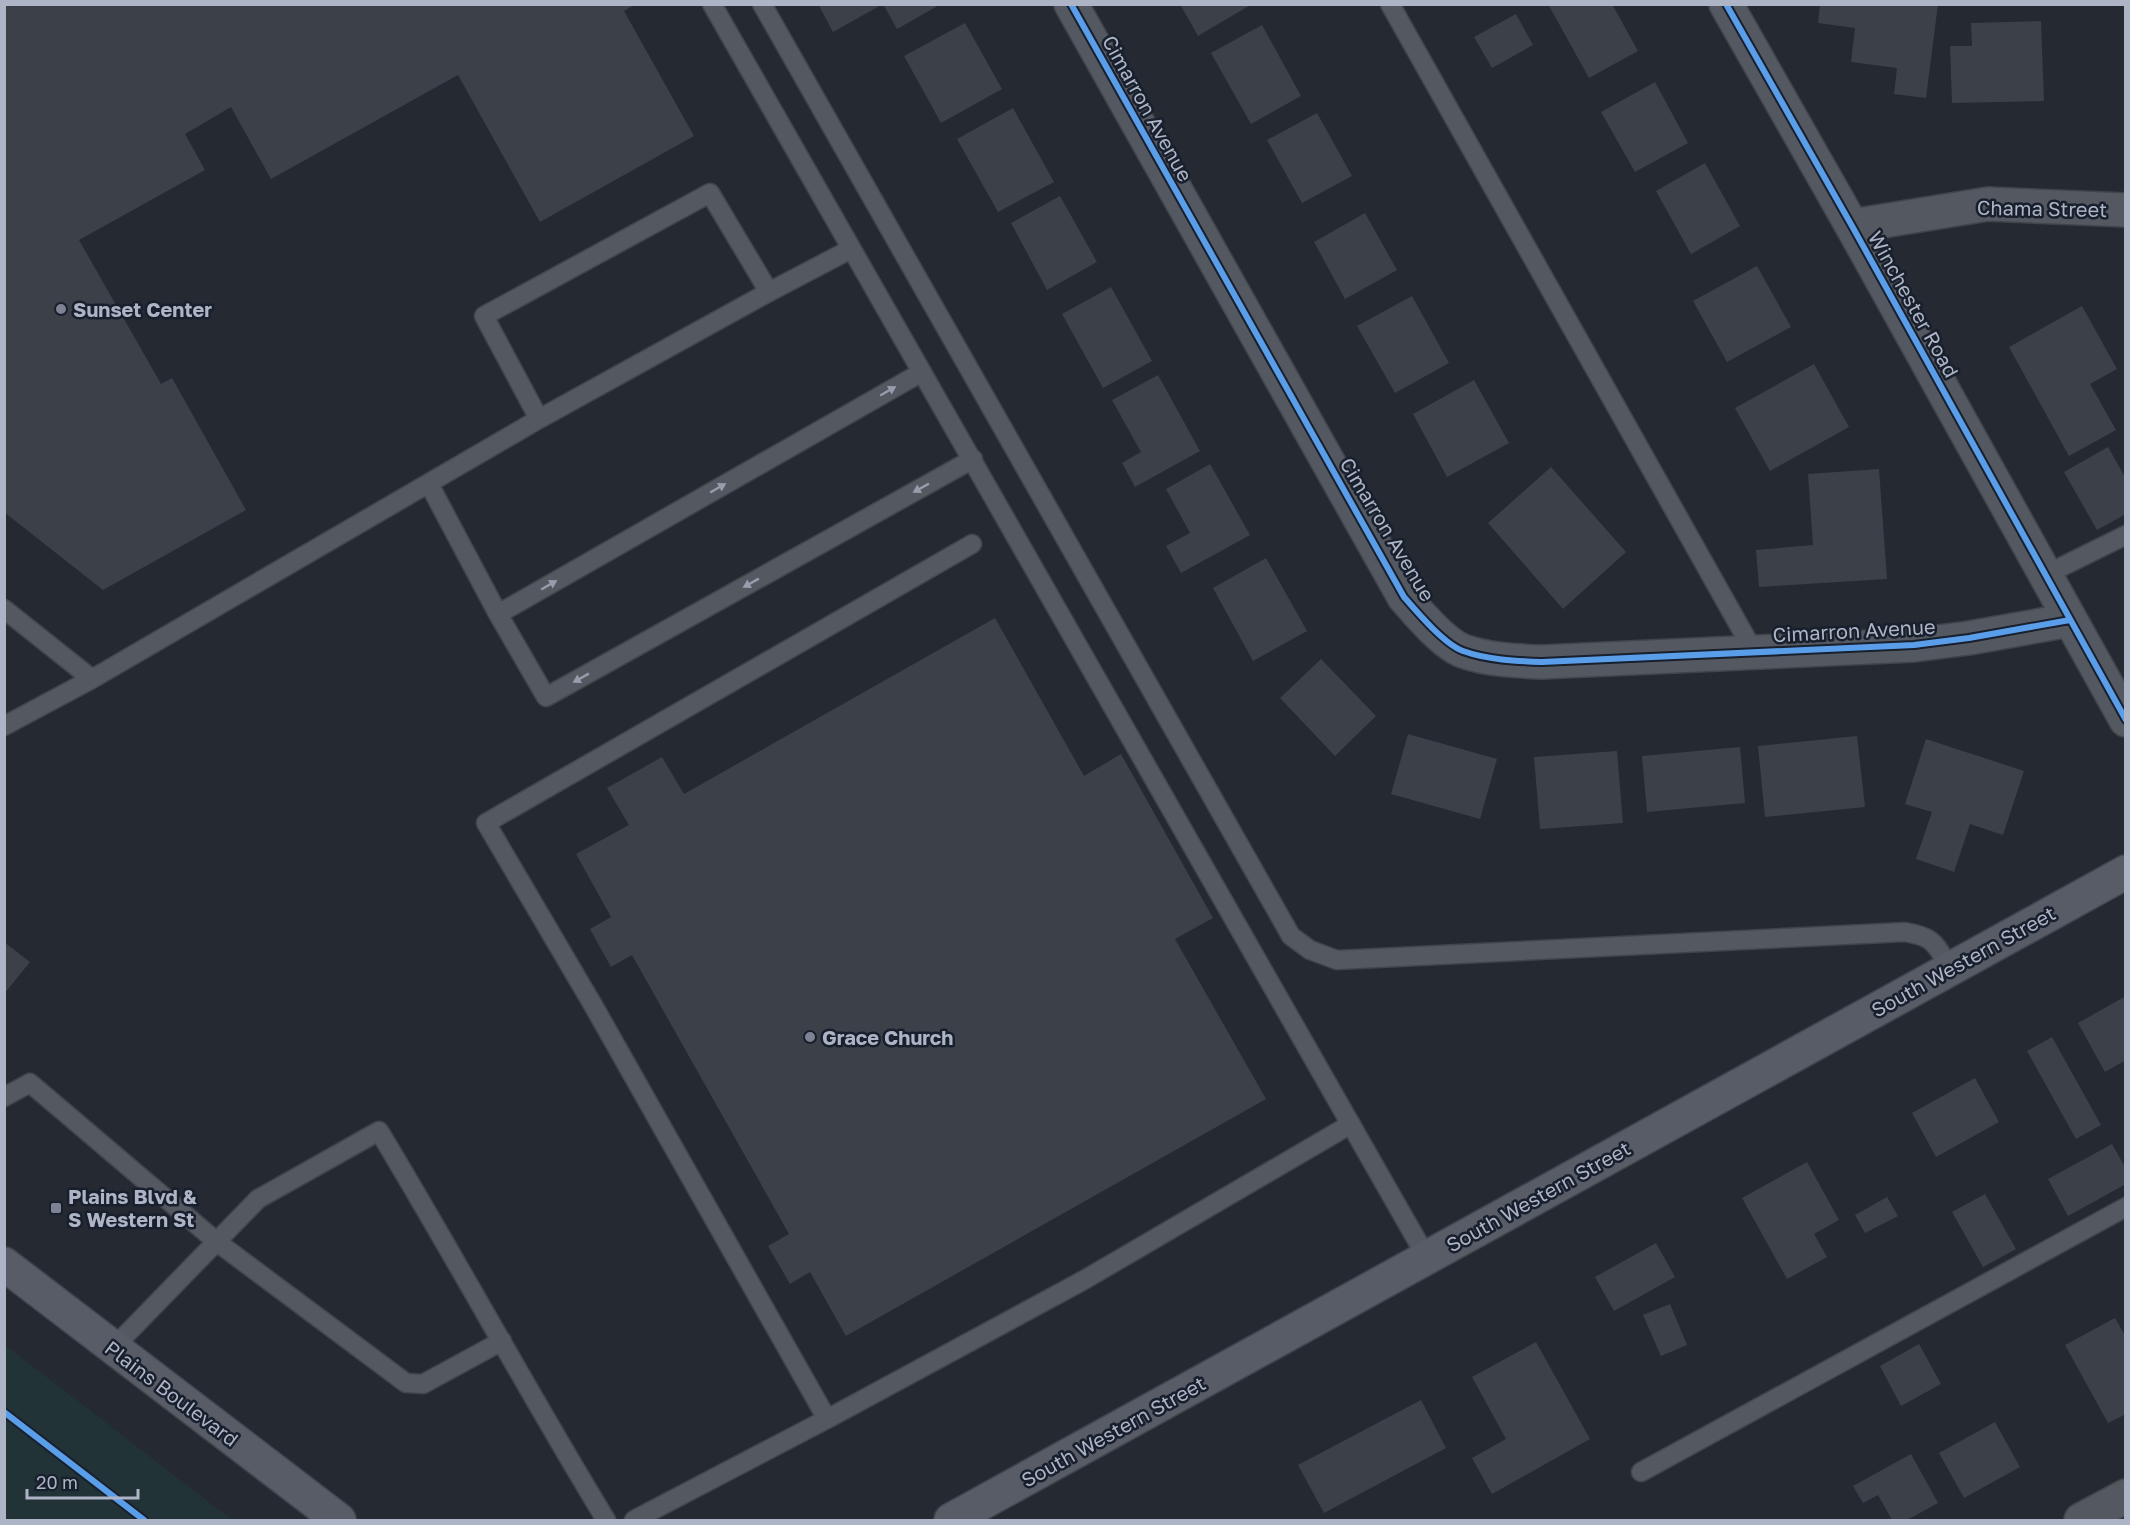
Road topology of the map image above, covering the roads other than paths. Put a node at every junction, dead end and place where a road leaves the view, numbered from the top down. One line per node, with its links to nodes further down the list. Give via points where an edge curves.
1 (712, 4): 8 (lane)
2 (762, 4): 25 (lane, via 1291,936 1310,950 1337,960 1905,932 1923,935 1933,942)
3 (1071, 4): 20 (street, Cimarron Avenue, via 1404,597 1428,625 1461,651 1498,659 1542,662)
4 (1390, 4): 20 (lane)
5 (1726, 4): 7 (street, Winchester Road)
6 (2126, 210): 7 (street, Chama Street, via 1988,204)
7 (1852, 226): 16 (street, Winchester Road)
8 (851, 249): 9 (lane); 10 (lane)
9 (769, 292): 11 (lane); 11 (lane, via 710,193 484,316)
10 (922, 372): 12 (lane); 18 (lane, one-way to 10)
11 (539, 419): 13 (lane)
12 (973, 459): 18 (lane, one-way to 18, via 546,697); 27 (lane)
13 (429, 484): 18 (lane); 21 (lane)
14 (2126, 535): 16 (lane)
15 (972, 544): 34 (lane, via 486,823)
16 (2045, 574): 19 (street, Winchester Road)
17 (4, 609): 21 (lane)
18 (498, 614)
19 (2070, 620): 20 (street, Cimarron Avenue, via 1914,645); 22 (street, Winchester Road)
20 (1754, 652)
21 (92, 679): 23 (lane)
22 (2126, 720)
23 (4, 726)
24 (2126, 872): 25 (main road, South Western Street)
25 (1950, 968): 30 (main road, South Western Street)
26 (4, 1097): 29 (lane, via 30,1083)
27 (1351, 1124): 30 (lane); 34 (lane, via 1084,1280)
28 (2126, 1207): 35 (lane)
29 (217, 1242): 32 (lane, via 406,1383 423,1384); 32 (lane, via 258,1199 379,1131); 33 (lane)
30 (1427, 1258): 40 (main road, South Western Street)
31 (4, 1264): 33 (main road, Plains Boulevard)
32 (502, 1341): 38 (lane)
33 (113, 1348): 37 (main road, Plains Boulevard)
34 (827, 1419): 39 (lane)
35 (1641, 1472)
36 (2126, 1496): 41 (street)
37 (339, 1521)
38 (606, 1521)
39 (634, 1521)
40 (951, 1521)
41 (2081, 1521)

